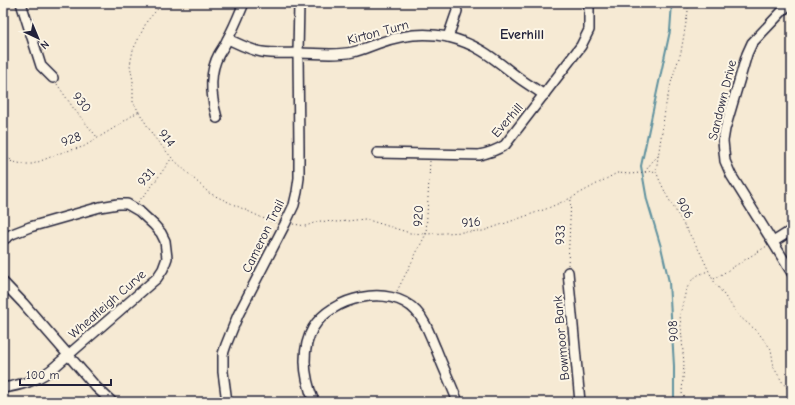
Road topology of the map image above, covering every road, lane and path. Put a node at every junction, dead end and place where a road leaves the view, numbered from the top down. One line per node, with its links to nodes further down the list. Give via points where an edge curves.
1 (21, 3): 12 (street, via 41,66)
2 (163, 3): 14 (path, 914, via 147,21 133,50 130,65 133,102)
3 (244, 3): 10 (street)
4 (299, 3): 11 (street, Cameron Trail)
5 (589, 3): 13 (street, Everhill, via 589,30 585,40)
6 (688, 3): 20 (path, via 681,52 666,104)
7 (790, 3): 32 (street, Sandown Drive, via 749,48 723,141 726,167)
8 (456, 11): 9 (street)
9 (448, 38): 11 (street, Kirton Turn, via 411,35 345,54); 13 (street, Kirton Turn, via 476,46)
10 (228, 40): 11 (street, Kirton Turn, via 262,52); 15 (street, via 215,63 212,83)
11 (298, 53): 28 (street, Cameron Trail, via 299,178)
12 (53, 78): 16 (path, 930)
13 (544, 95): 18 (street, Everhill, via 505,145 497,150 479,155)
14 (139, 111): 16 (path, 928); 21 (path, 914, via 154,137)
15 (217, 118)
16 (97, 138): 23 (path, 928, via 83,147 34,164)
17 (377, 153): 18 (street, Everhill)
18 (431, 153): 30 (path, 920)
19 (3, 155): 23 (path)
20 (659, 156): 24 (path); 25 (path)
21 (172, 158): 27 (path, 931); 28 (path, 914, via 210,193 269,221)
22 (3, 161): 23 (path, 928)
23 (15, 162)
24 (656, 171): 25 (path, 916); 33 (path, 906)
25 (644, 172): 26 (path, 916, via 617,174)
26 (571, 198): 30 (path, 916, via 483,232); 34 (path, 933)
27 (134, 207): 31 (street, via 127,204 100,207 30,227); 39 (street, Wheatleigh Curve, via 161,233 167,248 166,263 157,278)
28 (288, 224): 30 (path, 916, via 306,226 319,221 365,219 410,233); 43 (street, Cameron Trail, via 238,315 226,345 222,372)
29 (792, 230): 32 (street)
30 (426, 234): 38 (path, 920)
31 (3, 240)
32 (773, 242): 35 (street, Sandown Drive); 36 (path)
33 (709, 271): 36 (path, 906); 47 (path, 908, via 690,281 680,315 684,364)
34 (568, 272): 46 (street, Bowmoor Bank)
35 (792, 273)
36 (713, 280): 41 (path, 906, via 740,317 771,349 774,368)
37 (3, 282): 39 (street)
38 (394, 297): 44 (street, via 372,296 348,302 331,310 318,322 309,338 306,356 307,383); 45 (street, via 408,304 423,320)
39 (68, 355): 40 (street, Wheatleigh Curve, via 41,377 28,383); 42 (street)
40 (3, 388)
41 (792, 394)
42 (112, 402)
43 (227, 402)
44 (314, 402)
45 (458, 402)
46 (580, 402)
47 (683, 402)

